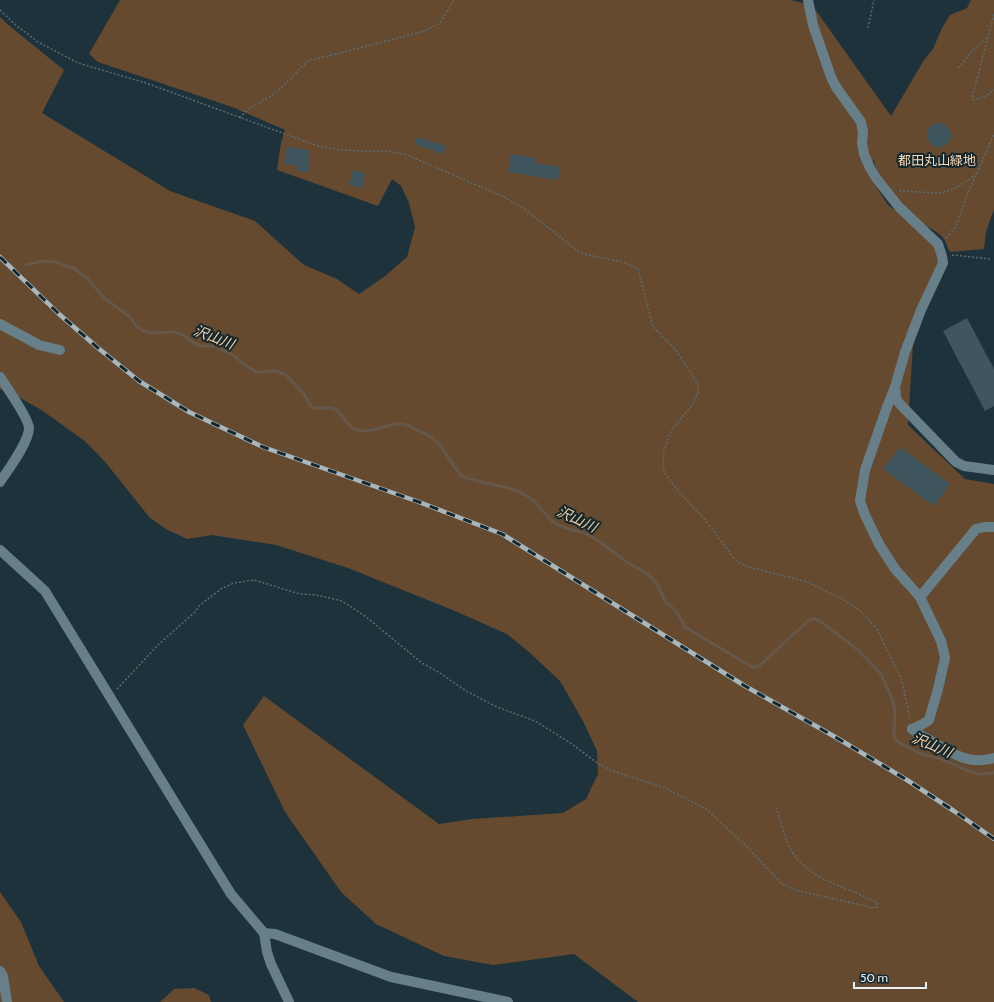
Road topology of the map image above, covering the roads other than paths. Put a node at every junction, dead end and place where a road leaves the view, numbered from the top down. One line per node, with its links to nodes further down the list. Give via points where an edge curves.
1 (808, 0): 5 (street, via 813,25 829,73 836,88 861,122 864,154 870,168 899,207 938,244 942,256 943,263 907,345)
2 (0, 324): 3 (street, via 39,345)
3 (60, 350)
4 (0, 377): 7 (street, via 29,426 28,434 16,458)
5 (895, 387): 6 (street, via 899,403 956,462 964,466); 10 (street, via 865,470 860,501 879,544 895,569)
6 (994, 470)
7 (0, 482)
8 (994, 527): 10 (street, via 976,529)
9 (0, 550): 12 (street, via 45,591 231,894)
10 (920, 597): 11 (street, via 941,641 945,658 929,720 912,729 964,759 984,761)
11 (994, 758)
12 (264, 933): 14 (street, via 275,934 391,976); 16 (street, via 271,964)
13 (0, 972): 15 (street, via 3,976)
14 (470, 998): 17 (street)
15 (7, 1002)
16 (289, 1002)
17 (508, 1002)

